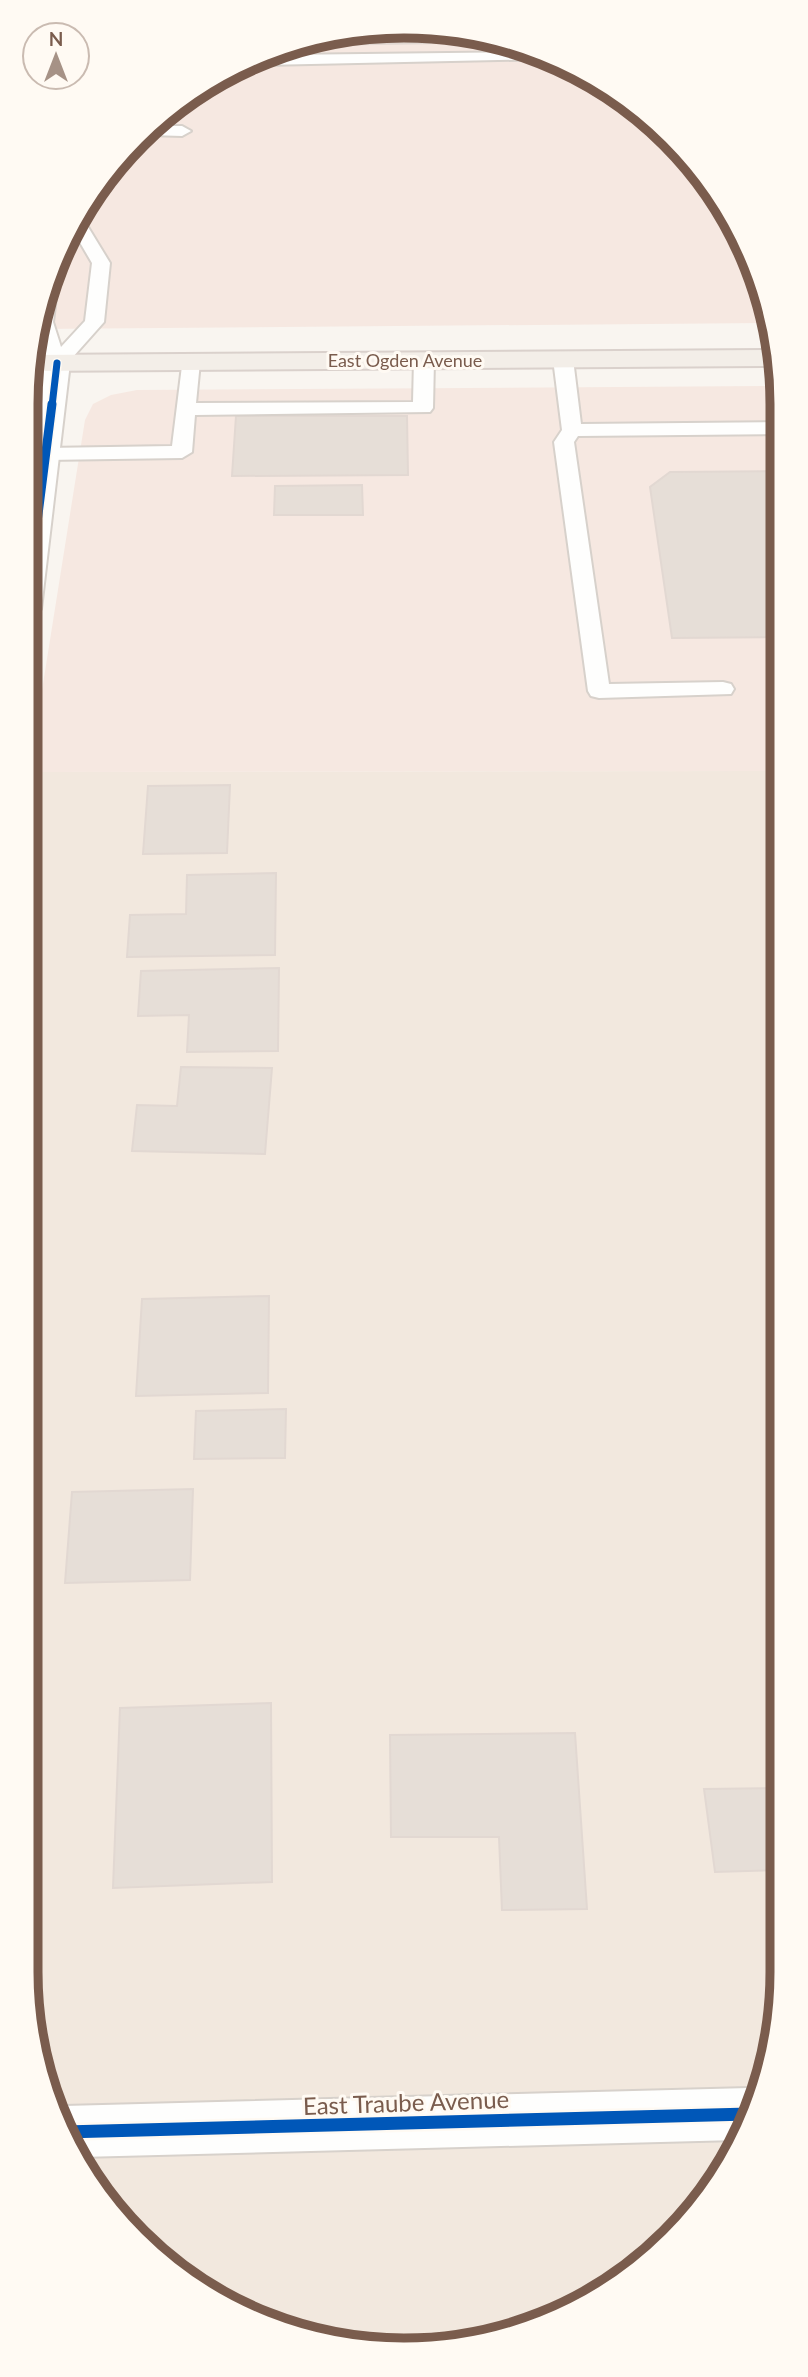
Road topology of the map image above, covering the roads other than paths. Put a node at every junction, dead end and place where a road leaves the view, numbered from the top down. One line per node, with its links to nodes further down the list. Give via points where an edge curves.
1 (519, 57): 2 (lane)
2 (282, 60)
3 (161, 131): 4 (lane)
4 (182, 131)
5 (82, 231): 10 (lane, via 101,263 94,322)
6 (766, 358): 7 (main road, East Ogden Avenue)
7 (563, 359): 8 (main road, East Ogden Avenue); 13 (lane)
8 (424, 360): 9 (main road, East Ogden Avenue); 11 (lane, via 423,408)
9 (190, 362): 10 (main road, East Ogden Avenue); 11 (lane)
10 (44, 363): 14 (street)
11 (186, 409): 14 (lane, via 182,452)
12 (770, 428): 13 (lane)
13 (572, 430): 16 (lane, via 564,442 599,691)
14 (46, 454): 15 (street)
15 (38, 502)
16 (723, 689)
17 (741, 2114): 18 (street, East Traube Avenue)
18 (75, 2132)

